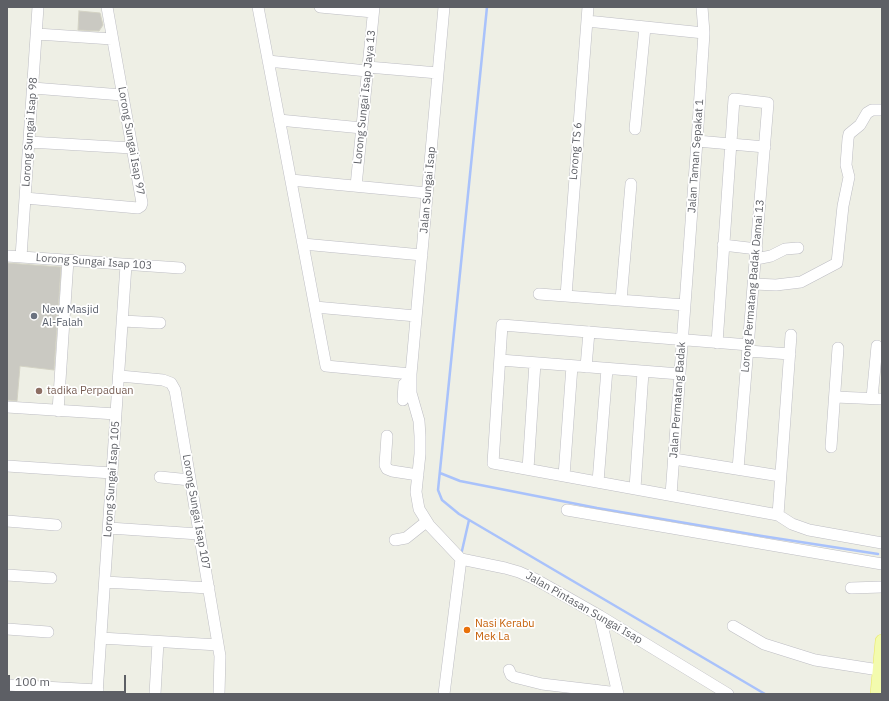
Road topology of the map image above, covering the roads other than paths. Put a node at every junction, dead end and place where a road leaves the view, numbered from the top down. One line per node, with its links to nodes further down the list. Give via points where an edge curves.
1 (38, 7): 12 (street, Lorong Sungai Isap 98)
2 (107, 7): 13 (street, Lorong Sungai Isap 97)
3 (258, 7): 14 (street)
4 (320, 7): 8 (street)
5 (444, 7): 16 (street, Jalan Sungai Isap)
6 (588, 7): 9 (street, Lorong TS 6)
7 (702, 7): 11 (street, Jalan Taman Sepakat 1)
8 (374, 9): 15 (street, Lorong Sungai Isap Jaya 13)
9 (587, 21): 10 (street); 45 (street, Lorong TS 6)
10 (645, 27): 11 (street); 22 (street)
11 (704, 33): 23 (street, Jalan Taman Sepakat 1)
12 (37, 34): 13 (street); 17 (street, Lorong Sungai Isap 98)
13 (112, 39): 18 (street, Lorong Sungai Isap 97)
14 (268, 61): 15 (street); 20 (street)
15 (367, 69): 16 (street); 21 (street, Lorong Sungai Isap Jaya 13)
16 (438, 73): 31 (street, Jalan Sungai Isap)
17 (33, 88): 18 (street); 24 (street, Lorong Sungai Isap 98)
18 (122, 95): 27 (street, Lorong Sungai Isap 97)
19 (882, 110): 43 (street, via 867,112 860,125 849,134 846,165 849,177 837,263 801,282)
20 (279, 120): 21 (street); 28 (street)
21 (362, 128): 30 (street, Lorong Sungai Isap Jaya 13)
22 (635, 129)
23 (697, 141): 25 (street); 47 (street, Jalan Taman Sepakat 1)
24 (29, 142): 27 (street); 32 (street, Lorong Sungai Isap 98)
25 (730, 144): 26 (street); 26 (street, Lorong Permatang Badak Damai 13, via 734,99 768,103); 34 (street)
26 (765, 147): 36 (street, Lorong Permatang Badak Damai 13)
27 (132, 148): 32 (street, Lorong Sungai Isap 97, via 142,203 138,208)
28 (291, 180): 30 (street); 33 (street)
29 (630, 184): 46 (street)
30 (356, 186): 31 (street)
31 (427, 193): 38 (street, Jalan Sungai Isap)
32 (25, 198): 39 (street, Lorong Sungai Isap 98)
33 (303, 244): 38 (street); 48 (street)
34 (723, 245): 36 (street); 55 (street)
35 (798, 248): 36 (street, via 785,249 771,256)
36 (756, 254): 43 (street, Lorong Permatang Badak Damai 13)
37 (7, 256): 39 (street, Lorong Sungai Isap 103)
38 (422, 256): 49 (street, Jalan Sungai Isap)
39 (21, 257): 40 (street, Lorong Sungai Isap 103)
40 (68, 260): 41 (street, Lorong Sungai Isap 103); 73 (street)
41 (126, 265): 42 (street, Lorong Sungai Isap 103); 50 (street, Lorong Sungai Isap 105)
42 (180, 268)
43 (754, 284): 57 (street, Lorong Permatang Badak Damai 13)
44 (539, 294): 45 (street)
45 (566, 296): 46 (street)
46 (621, 300): 47 (street)
47 (685, 305): 54 (street, Jalan Permatang Badak)
48 (316, 307): 49 (street); 68 (street, via 326,366)
49 (416, 316): 68 (street, Jalan Sungai Isap)
50 (123, 321): 51 (street); 67 (street, Lorong Sungai Isap 105)
51 (160, 323)
52 (589, 332): 54 (street); 60 (street, via 502,325); 63 (street)
53 (791, 334): 59 (street)
54 (683, 340): 55 (street); 66 (street, Jalan Permatang Badak)
55 (717, 343): 57 (street)
56 (876, 346): 70 (street)
57 (748, 348): 59 (street); 80 (street, Lorong Permatang Badak Damai 13)
58 (838, 348): 69 (street)
59 (790, 354): 84 (street)
60 (500, 360): 61 (street); 79 (street, via 493,463)
61 (535, 363): 62 (street); 79 (street)
62 (572, 366): 63 (street); 83 (street)
63 (586, 367): 64 (street)
64 (607, 369): 65 (street); 87 (street)
65 (643, 372): 66 (street); 88 (street)
66 (680, 374): 77 (street, Jalan Permatang Badak)
67 (120, 376): 74 (street, Lorong Sungai Isap 105); 86 (street, Lorong Sungai Isap 107, via 163,380 174,386)
68 (411, 377): 71 (street, via 404,384); 82 (street, via 411,393 419,421)
69 (834, 397): 70 (street); 76 (street)
70 (877, 398)
71 (403, 400)
72 (7, 407): 73 (street)
73 (58, 411): 74 (street)
74 (116, 414): 81 (street, Lorong Sungai Isap 105)
75 (387, 436): 82 (street, via 387,469)
76 (831, 447)
77 (674, 459): 80 (street); 89 (street, Jalan Permatang Badak)
78 (7, 466): 81 (street)
79 (528, 469): 83 (street)
80 (738, 469): 84 (street)
81 (112, 473): 95 (street, Lorong Sungai Isap 105)
82 (418, 475): 93 (street, via 418,509)
83 (564, 476): 87 (street)
84 (780, 476): 91 (street)
85 (160, 477): 86 (street)
86 (190, 480): 96 (street, Lorong Sungai Isap 107)
87 (598, 482): 88 (street)
88 (635, 488): 89 (street)
89 (671, 494): 91 (street)
90 (567, 510): 100 (street)
91 (778, 515): 98 (street, via 808,530)
92 (7, 521): 94 (street)
93 (426, 522): 97 (street, via 406,538); 99 (street)
94 (56, 525)
95 (109, 528): 96 (street); 103 (street, Lorong Sungai Isap 105)
96 (199, 534): 104 (street, Lorong Sungai Isap 107)
97 (395, 540)
98 (882, 543)
99 (462, 559): 107 (street, Jalan Pintasan Sungai Isap, via 519,572); 124 (street)
100 (882, 564)
101 (7, 575): 102 (street)
102 (51, 578)
103 (105, 582): 104 (street); 112 (street, Lorong Sungai Isap 105)
104 (209, 588): 116 (street, Lorong Sungai Isap 107)
105 (851, 588): 106 (street)
106 (882, 588)
107 (600, 616): 111 (street, Jalan Pintasan Sungai Isap); 115 (street)
108 (734, 626): 118 (street, via 764,644 815,660)
109 (7, 629): 110 (street)
110 (48, 632)
111 (629, 633): 115 (street); 126 (street, Jalan Pintasan Sungai Isap)
112 (101, 638): 114 (street); 120 (street, Lorong Sungai Isap 105)
113 (882, 641): 118 (main road)
114 (158, 642): 116 (street); 122 (street)
115 (606, 642): 125 (street)
116 (218, 646): 123 (street, Lorong Sungai Isap 107)
117 (509, 670): 125 (street, via 514,677 542,684)
118 (879, 670): 121 (main road)
119 (7, 685): 120 (street)
120 (98, 692)
121 (879, 693)
122 (155, 694)
123 (219, 694)
124 (444, 694)
125 (618, 694)
126 (728, 694)

